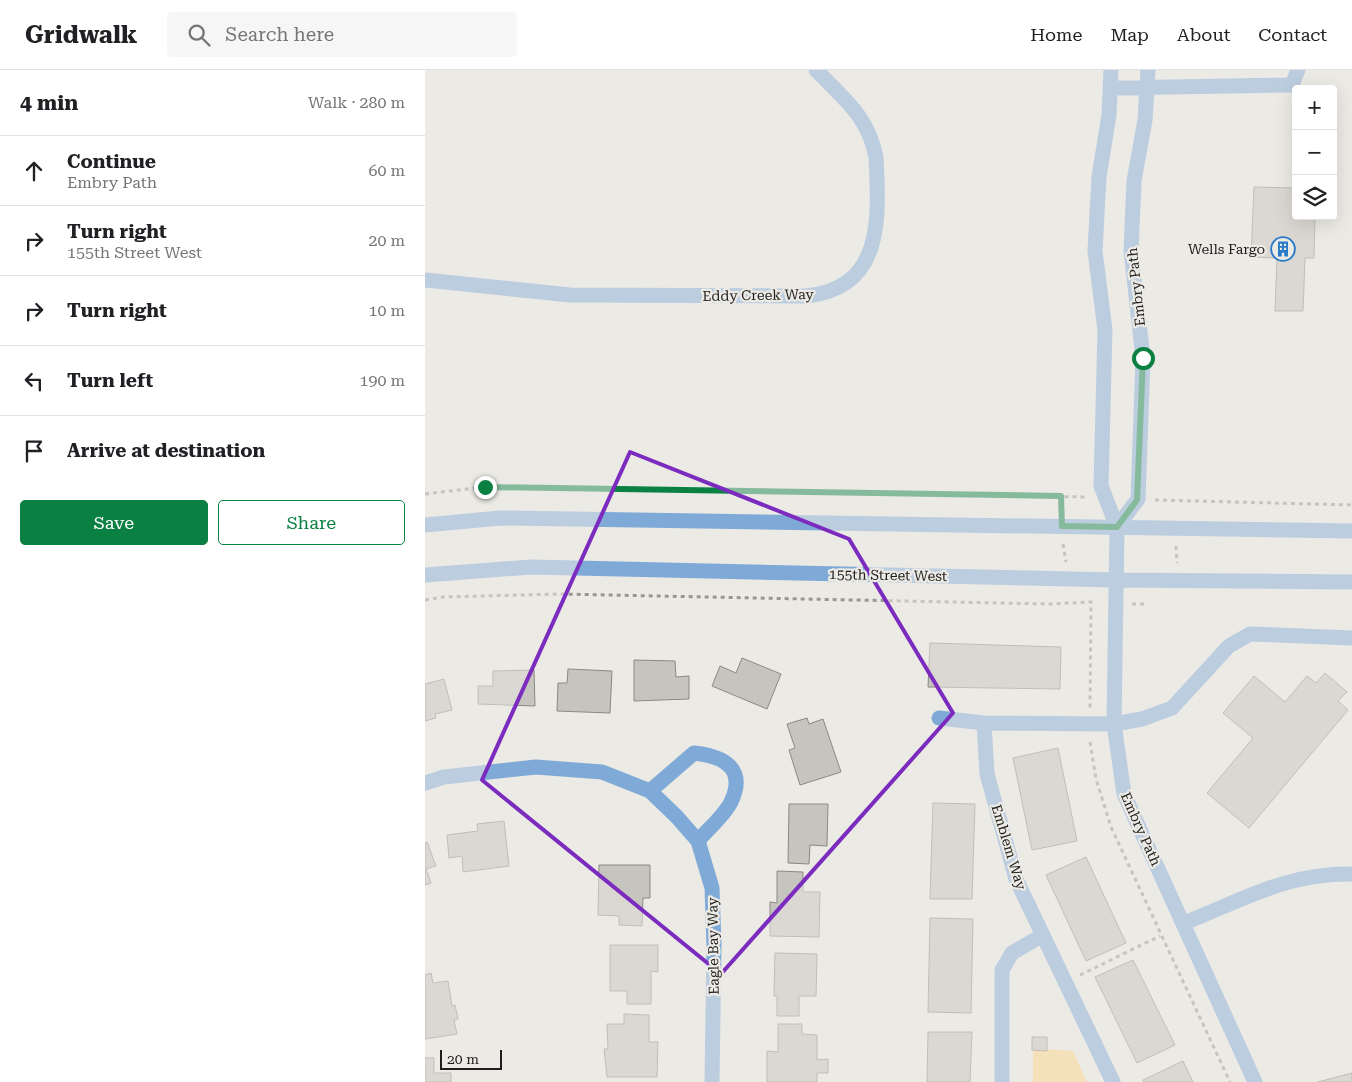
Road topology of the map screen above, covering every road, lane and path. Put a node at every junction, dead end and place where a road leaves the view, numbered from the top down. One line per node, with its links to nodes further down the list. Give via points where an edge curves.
1 (817, 70): 7 (street, Eddy Creek Way, via 864,120 876,157 875,238 863,266 840,287 805,296 588,295)
2 (1111, 70): 5 (street, Embry Path)
3 (1148, 70): 6 (street, Embry Path)
4 (1298, 70): 6 (street, via 1292,84)
5 (1112, 88): 6 (street); 14 (street, Embry Path, via 1099,177 1095,250 1105,330 1101,486)
6 (1148, 89): 14 (street, Embry Path, via 1135,181 1131,251 1143,358 1137,500)
7 (425, 280)
8 (425, 494): 13 (path, via 485,487 1061,496)
9 (1167, 501): 10 (path)
10 (1175, 501): 11 (path); 15 (path)
11 (1352, 505)
12 (425, 525): 13 (street, via 500,518)
13 (1062, 526): 14 (street); 18 (path, via 1063,555)
14 (1117, 527): 15 (street); 19 (street, Embry Path)
15 (1176, 528): 16 (street); 20 (path, via 1177,566)
16 (1352, 531)
17 (425, 575): 18 (street, 155th Street West, via 531,567)
18 (1072, 579): 19 (street, 155th Street West); 23 (path, via 1077,593)
19 (1115, 580): 20 (street, 155th Street West); 28 (street, Embry Path)
20 (1169, 580): 21 (street, 155th Street West)
21 (1352, 582)
22 (425, 600): 23 (path, via 560,594)
23 (1076, 603): 27 (path, via 1091,602)
24 (1352, 638): 28 (street, via 1250,634 1229,646 1172,708 1142,719)
25 (939, 718): 26 (street)
26 (984, 722): 27 (street); 34 (street, Emblem Way, via 987,774 1016,879)
27 (1090, 724): 28 (street); 35 (path, via 1096,779 1111,826)
28 (1114, 724): 33 (street, Embry Path, via 1124,794)
29 (425, 783): 30 (street, Eagle Bay Way, via 444,777 536,767 602,772)
30 (650, 791): 31 (street, Eagle Bay Way); 31 (street, via 694,753 716,756 733,768 737,783 730,803)
31 (698, 841): 37 (street, Eagle Bay Way, via 712,888)
32 (1352, 874): 33 (street, via 1323,873 1264,888)
33 (1184, 923): 41 (street, Embry Path)
34 (1043, 935): 36 (street, Emblem Way); 38 (street, via 1013,953 1002,970)
35 (1160, 936): 36 (path); 40 (path)
36 (1064, 981): 39 (street, Emblem Way)
37 (712, 1082)
38 (1002, 1082)
39 (1113, 1082)
40 (1230, 1082)
41 (1255, 1082)

